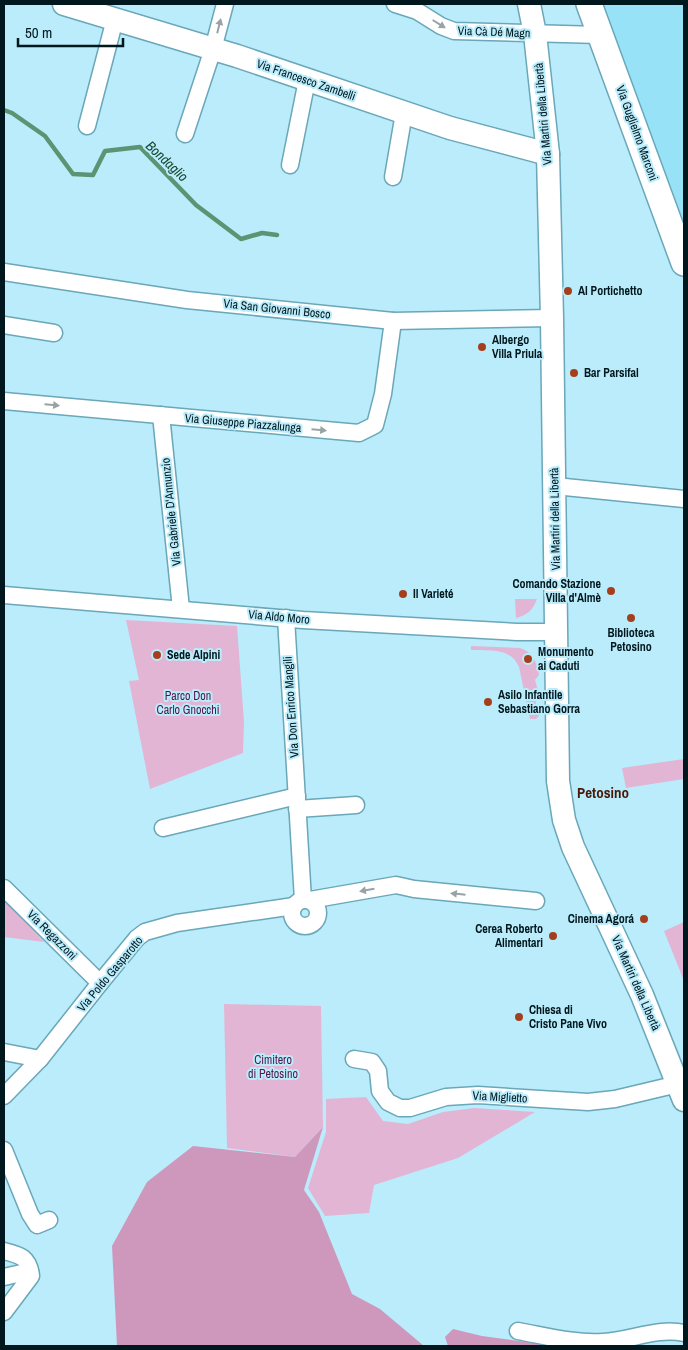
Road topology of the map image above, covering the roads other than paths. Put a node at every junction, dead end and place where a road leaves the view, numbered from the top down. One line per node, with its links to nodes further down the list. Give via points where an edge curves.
1 (64, 4): 6 (street, Via Francesco Zambelli)
2 (225, 4): 9 (street, one-way to 2)
3 (395, 4): 7 (street, Via Cà Dé Magn, one-way to 7, via 417,11 454,32)
4 (529, 4): 7 (street, Via Martiri della Libertà)
5 (589, 4): 8 (main road, Via Guglielmo Marconi)
6 (115, 19): 9 (street, Via Francesco Zambelli); 12 (street)
7 (535, 34): 8 (street, Via Cà Dé Magn); 14 (street, Via Martiri della Libertà)
8 (600, 35): 17 (main road, Via Guglielmo Marconi)
9 (213, 49): 10 (street, Via Francesco Zambelli); 13 (street)
10 (307, 80): 11 (street, Via Francesco Zambelli); 15 (street)
11 (404, 113): 14 (street, Via Francesco Zambelli); 16 (street)
12 (87, 126)
13 (185, 134)
14 (548, 154): 19 (street, Via Martiri della Libertà)
15 (290, 165)
16 (393, 177)
17 (684, 263)
18 (4, 272): 20 (street, Via San Giovanni Bosco, via 187,300)
19 (552, 318): 20 (street, Via San Giovanni Bosco); 25 (street, Via Martiri della Libertà)
20 (393, 321): 24 (street, Via Giuseppe Piazzalunga, one-way to 20, via 359,434 375,425 383,394)
21 (4, 325): 22 (street)
22 (54, 333)
23 (4, 401): 24 (street, Via Giuseppe Piazzalunga, one-way to 24)
24 (161, 415): 28 (street, Via Gabriele D'Annunzio)
25 (555, 486): 26 (street); 30 (street, Via Martiri della Libertà)
26 (684, 499)
27 (4, 596): 28 (street, Via Aldo Moro)
28 (181, 609): 29 (street, Via Aldo Moro)
29 (286, 618): 30 (street, Via Aldo Moro); 31 (street, Via Don Enrico Mangili)
30 (555, 632): 43 (street, Via Martiri della Libertà, via 558,781 564,820 573,847)
31 (297, 802): 32 (street); 33 (street); 36 (street, Via Don Enrico Mangili)
32 (356, 805)
33 (163, 828)
34 (4, 888): 39 (street, Via Regazzoni)
35 (536, 901): 36 (street, Via Poldo Gasparotto, one-way to 36, via 396,885)
36 (302, 902): 37 (street, Via Poldo Gasparotto); 38 (street, via 292,914); 38 (street, via 318,909 318,918 308,926)
37 (251, 913): 38 (street, Via Poldo Gasparotto); 39 (street, Via Poldo Gasparotto, via 176,923 145,932)
38 (296, 922)
39 (100, 983): 41 (street, Via Poldo Gasparotto)
40 (4, 1052): 41 (street)
41 (40, 1059): 44 (street, Via Poldo Gasparotto)
42 (354, 1059): 43 (street, Via Miglietto, via 372,1062 378,1071 380,1091 388,1102 400,1108 446,1097 478,1095 588,1102 615,1099)
43 (679, 1078)
44 (4, 1096)
45 (4, 1150): 46 (street, via 37,1225)
46 (49, 1220)
47 (4, 1250): 48 (street, via 20,1255)
48 (30, 1270): 49 (street); 50 (street, via 28,1282)
49 (4, 1277)
50 (4, 1312)
51 (518, 1331): 52 (street, via 603,1342 664,1331)
52 (684, 1333)

